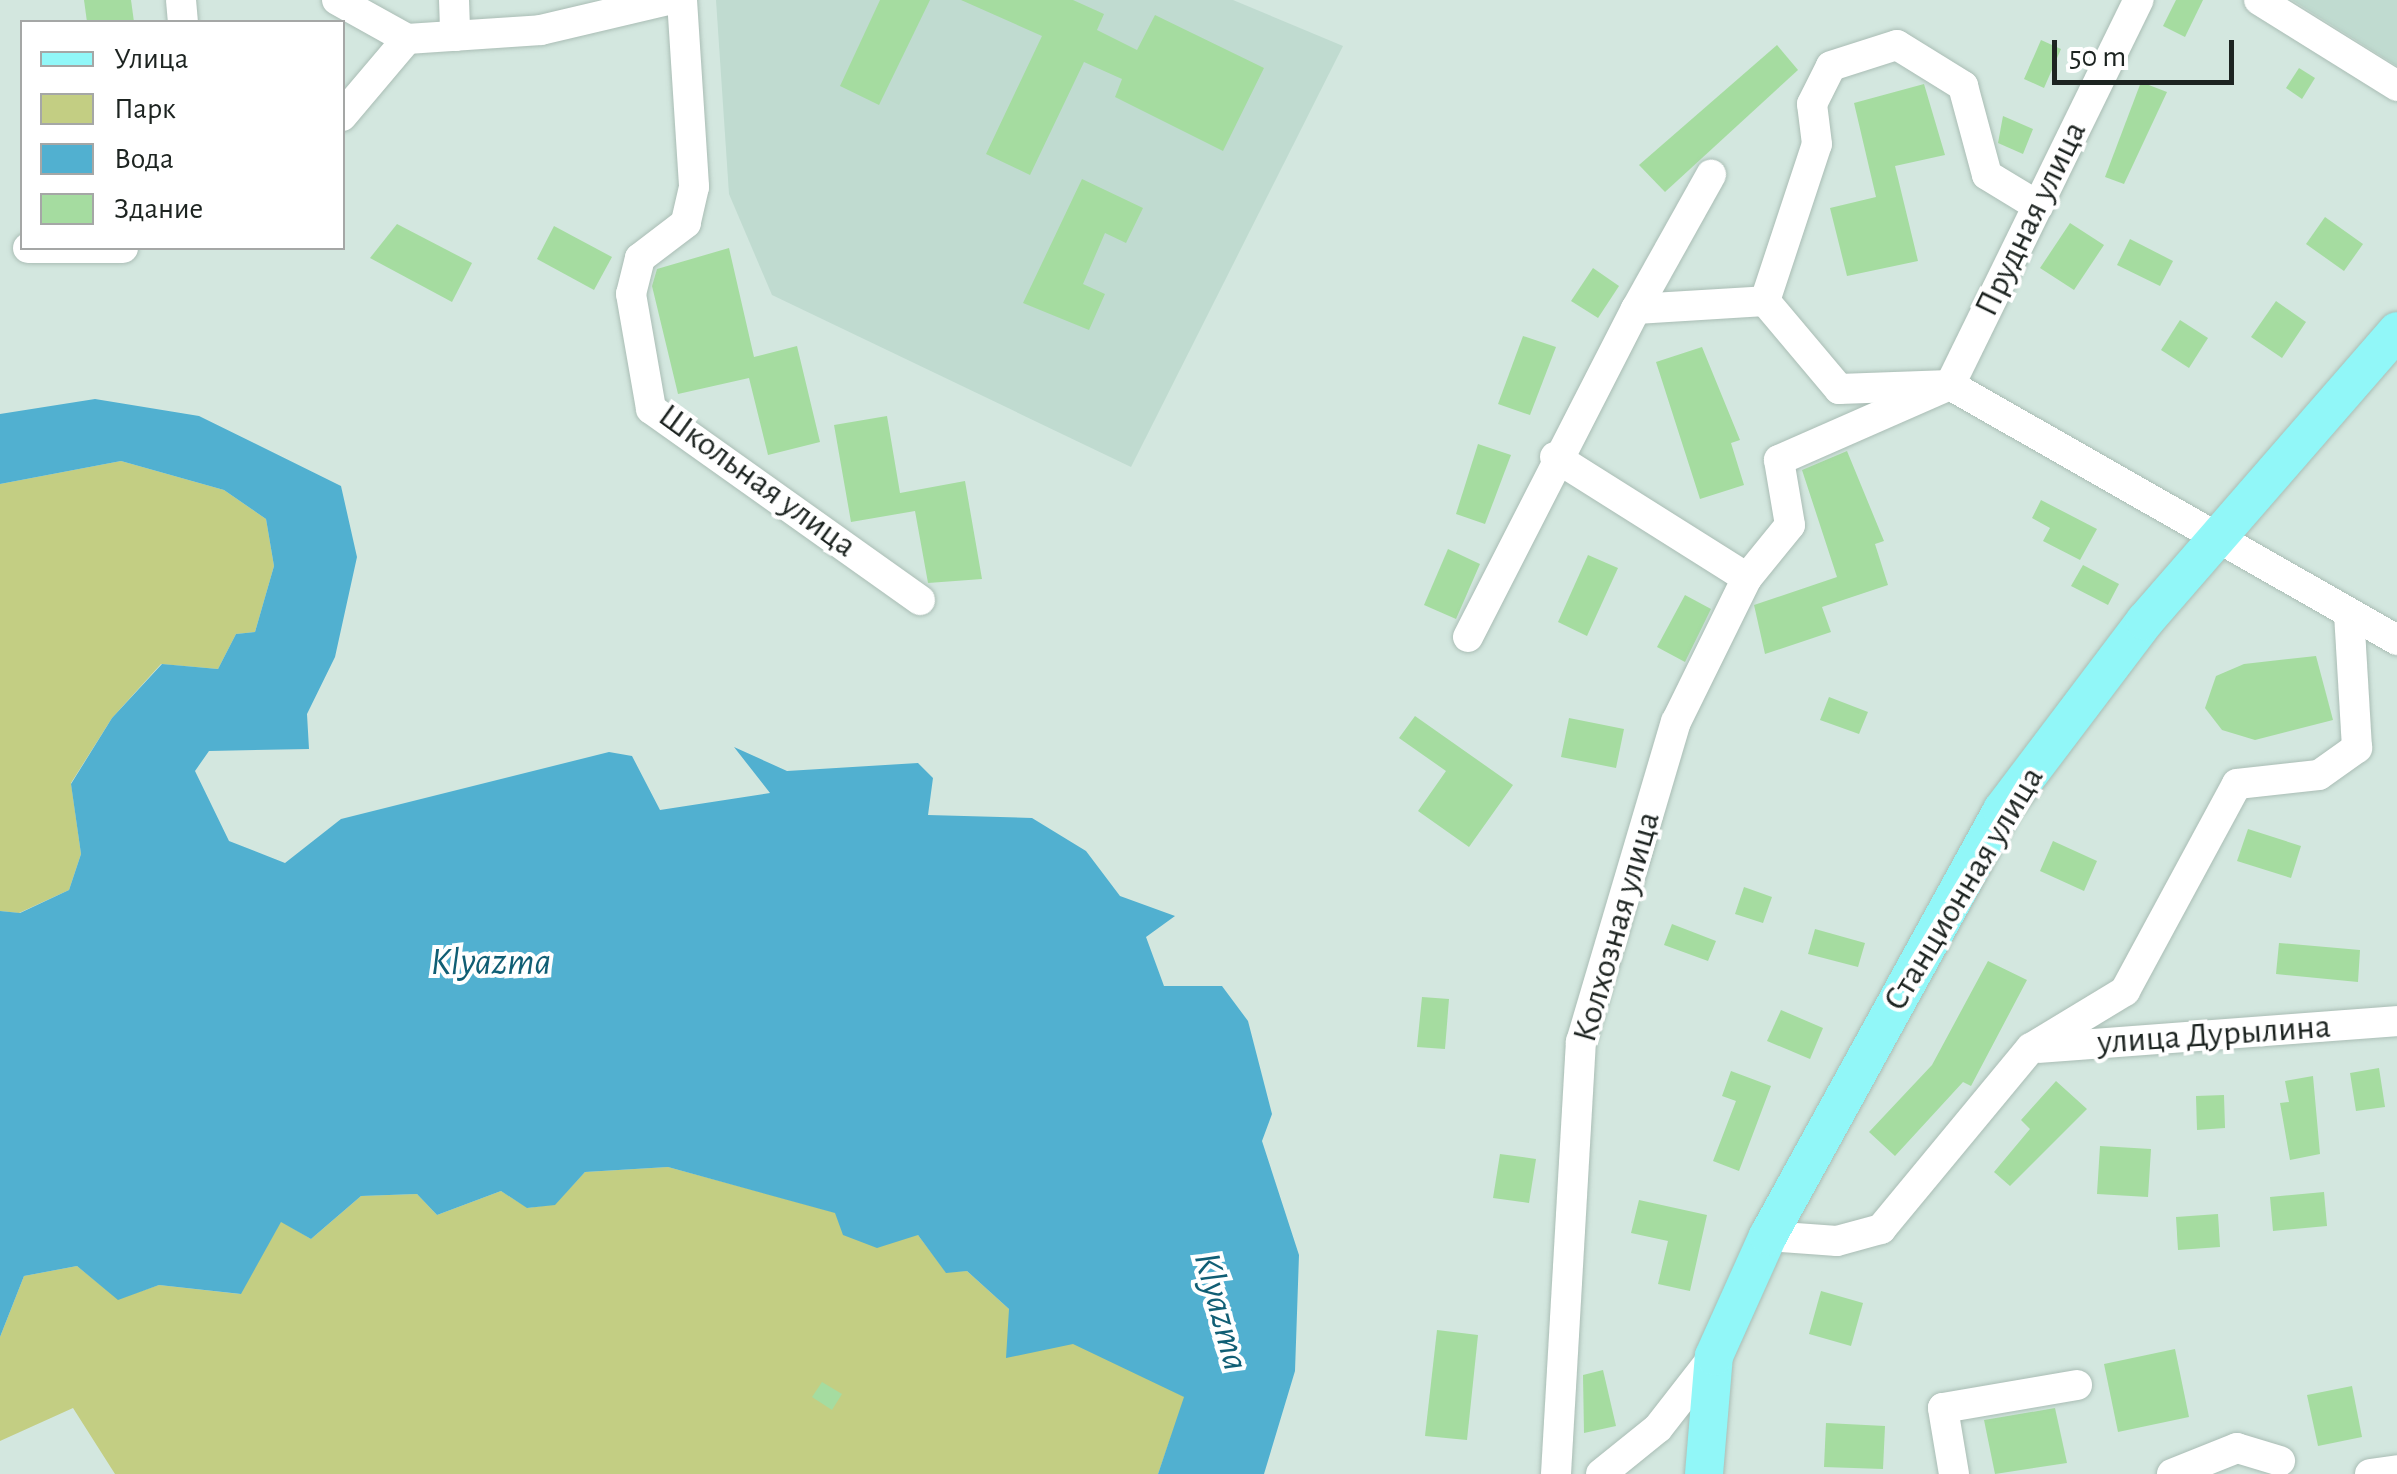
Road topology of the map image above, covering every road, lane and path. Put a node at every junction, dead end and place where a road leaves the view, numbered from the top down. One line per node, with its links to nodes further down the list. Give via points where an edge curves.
1 (337, 0): 8 (street)
2 (454, 0): 7 (street)
3 (668, 0): 7 (street, via 541,30)
4 (682, 0): 20 (street, Школьная улица, via 694,187 686,223 640,258 631,294 651,409)
5 (2139, 0): 12 (street, Прудная улица)
6 (2259, 0): 9 (street)
7 (455, 36): 8 (street)
8 (407, 39): 10 (street)
9 (2397, 86)
10 (345, 112)
11 (1712, 175): 14 (street)
12 (2038, 206): 13 (street, via 1987,175 1963,86 1898,45 1830,66 1812,104 1817,144); 16 (street, Прудная улица)
13 (1765, 301): 14 (street); 16 (street, via 1839,389)
14 (1636, 309): 17 (street)
15 (2397, 331): 18 (main road, Станционная улица)
16 (1950, 385): 18 (street); 19 (street, via 1779,460 1790,525)
17 (1556, 457): 19 (street); 22 (street)
18 (2214, 541): 21 (street); 26 (main road, Станционная улица, via 2002,810)
19 (1747, 578): 31 (street, Колхозная улица, via 1676,722 1581,1042)
20 (920, 600)
21 (2349, 614): 23 (street); 25 (street, via 2357,748 2319,774 2238,784 2124,991)
22 (1468, 637)
23 (2397, 640)
24 (2397, 1021): 25 (street, улица Дурылина)
25 (2031, 1048): 26 (street, via 1882,1229 1836,1241)
26 (1768, 1236): 27 (main road, Станционная улица)
27 (1714, 1356): 32 (street, via 1658,1428); 33 (main road, Станционная улица)
28 (2077, 1385): 34 (street, via 1943,1408)
29 (2280, 1461): 35 (street, via 2236,1448)
30 (2397, 1470): 36 (street)
31 (1556, 1474)
32 (1602, 1474)
33 (1704, 1474)
34 (1954, 1474)
35 (2172, 1474)
36 (2370, 1474)

